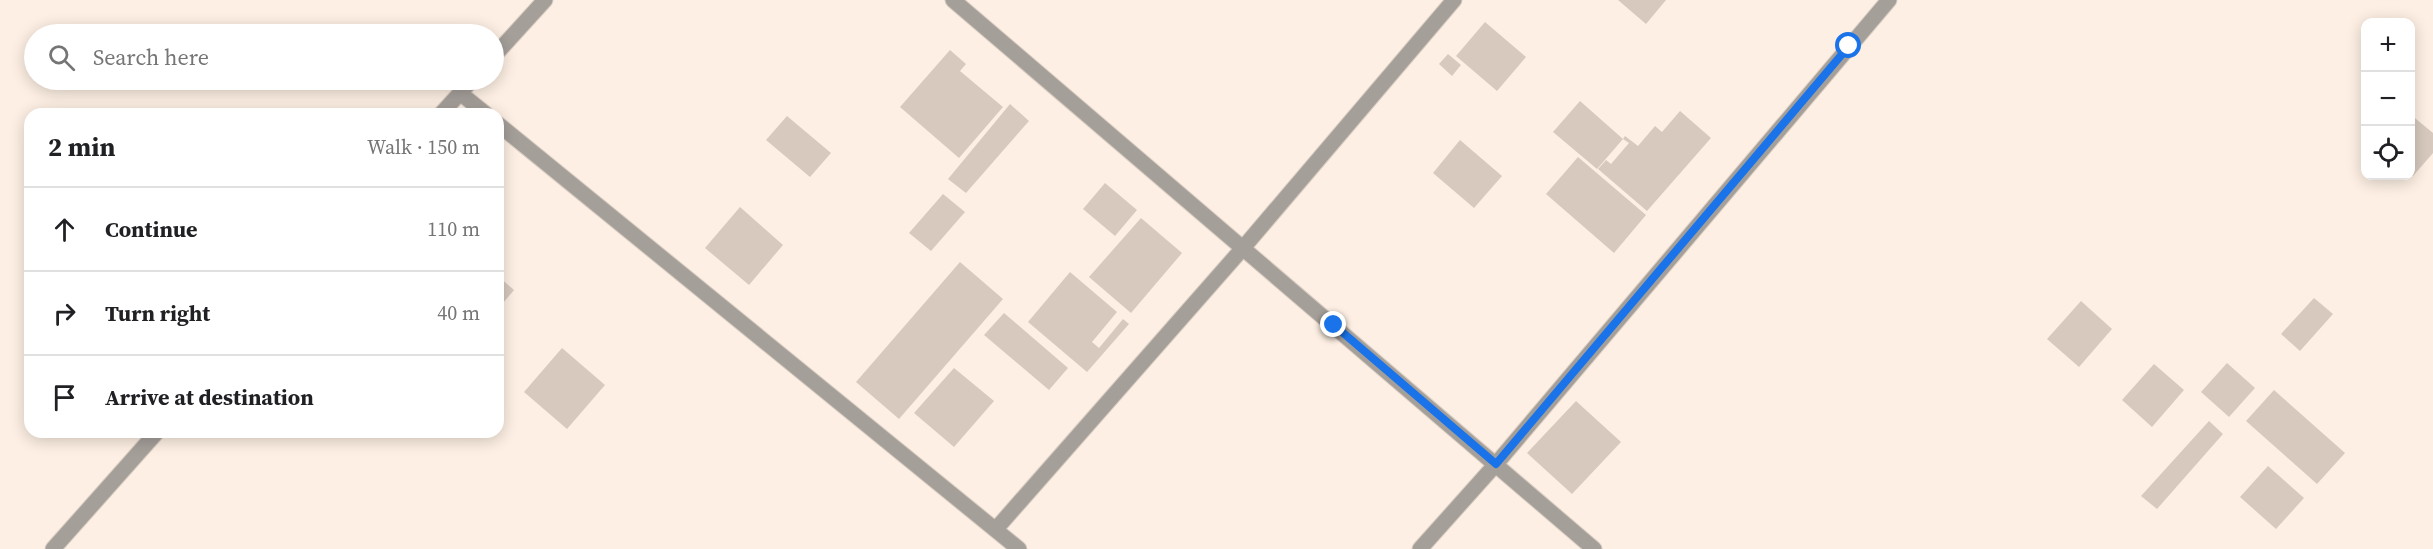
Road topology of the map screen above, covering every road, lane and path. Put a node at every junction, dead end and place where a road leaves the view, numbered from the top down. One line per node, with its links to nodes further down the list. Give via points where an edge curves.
1 (545, 0): 5 (street)
2 (953, 0): 11 (street)
3 (1454, 0): 11 (street)
4 (1889, 0): 13 (street)
5 (504, 45)
6 (463, 90): 7 (street)
7 (460, 93): 8 (street); 9 (street)
8 (446, 108)
9 (479, 108)
10 (504, 129): 14 (street)
11 (1243, 248): 13 (street); 14 (street)
12 (152, 438): 15 (street)
13 (1496, 464): 17 (street); 18 (street)
14 (996, 529): 16 (street)
15 (53, 549)
16 (1019, 549)
17 (1420, 549)
18 (1594, 549)

